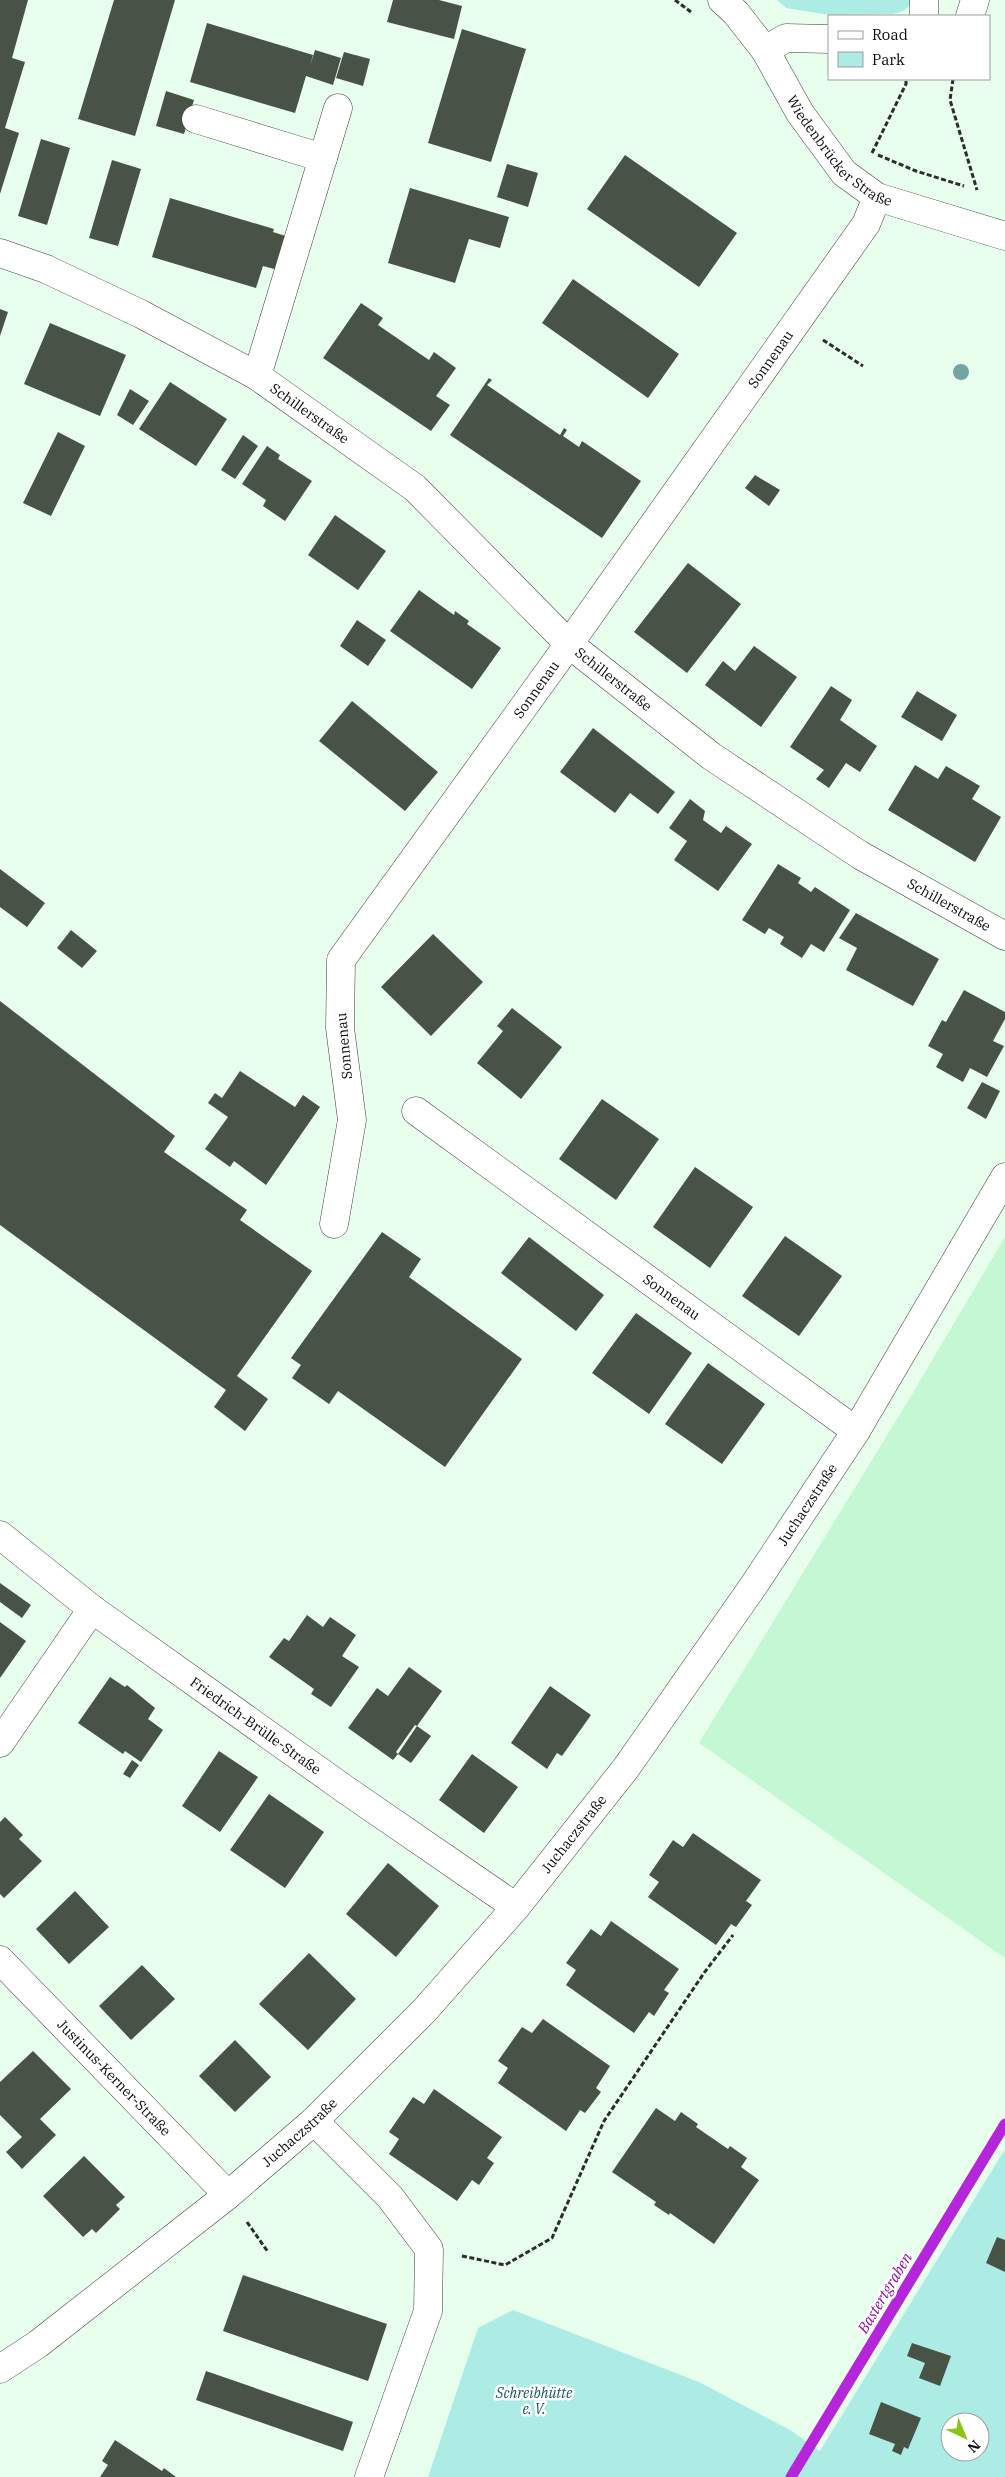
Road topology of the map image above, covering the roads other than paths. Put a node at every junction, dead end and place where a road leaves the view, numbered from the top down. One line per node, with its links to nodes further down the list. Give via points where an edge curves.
1 (722, 0): 5 (street, Wiedenbrücker Straße)
2 (975, 0): 3 (street)
3 (970, 15)
4 (828, 39): 5 (street, via 786,38)
5 (764, 50): 9 (street, Wiedenbrücker Straße, via 825,150 844,173)
6 (338, 108): 8 (street, Schillerstraße)
7 (196, 119): 8 (street)
8 (323, 158): 12 (street, Schillerstraße)
9 (877, 197): 10 (street, Wiedenbrücker Straße); 13 (street, Sonnenau, via 866,224)
10 (1005, 236)
11 (0, 253): 12 (street, Schillerstraße, via 46,269 141,314)
12 (257, 376): 13 (street, Schillerstraße, via 415,488)
13 (569, 644): 14 (street, Schillerstraße, via 712,756 860,855); 17 (street, Sonnenau, via 341,960 340,1028 352,1120)
14 (1005, 936)
15 (416, 1111): 18 (street, Sonnenau)
16 (1005, 1177): 18 (street, Juchaczstraße)
17 (334, 1224)
18 (856, 1431): 22 (street, Juchaczstraße, via 632,1760)
19 (0, 1535): 20 (street, Friedrich-Brülle-Straße)
20 (92, 1610): 21 (street); 22 (street, Friedrich-Brülle-Straße)
21 (0, 1743)
22 (516, 1908): 24 (street, Juchaczstraße, via 424,2010)
23 (0, 1960): 25 (street, Justinus-Kerner-Straße)
24 (314, 2121): 25 (street, Juchaczstraße); 27 (street, via 390,2197 429,2249 428,2311)
25 (228, 2195): 26 (street, Juchaczstraße, via 38,2344)
26 (0, 2369)
27 (369, 2477)

